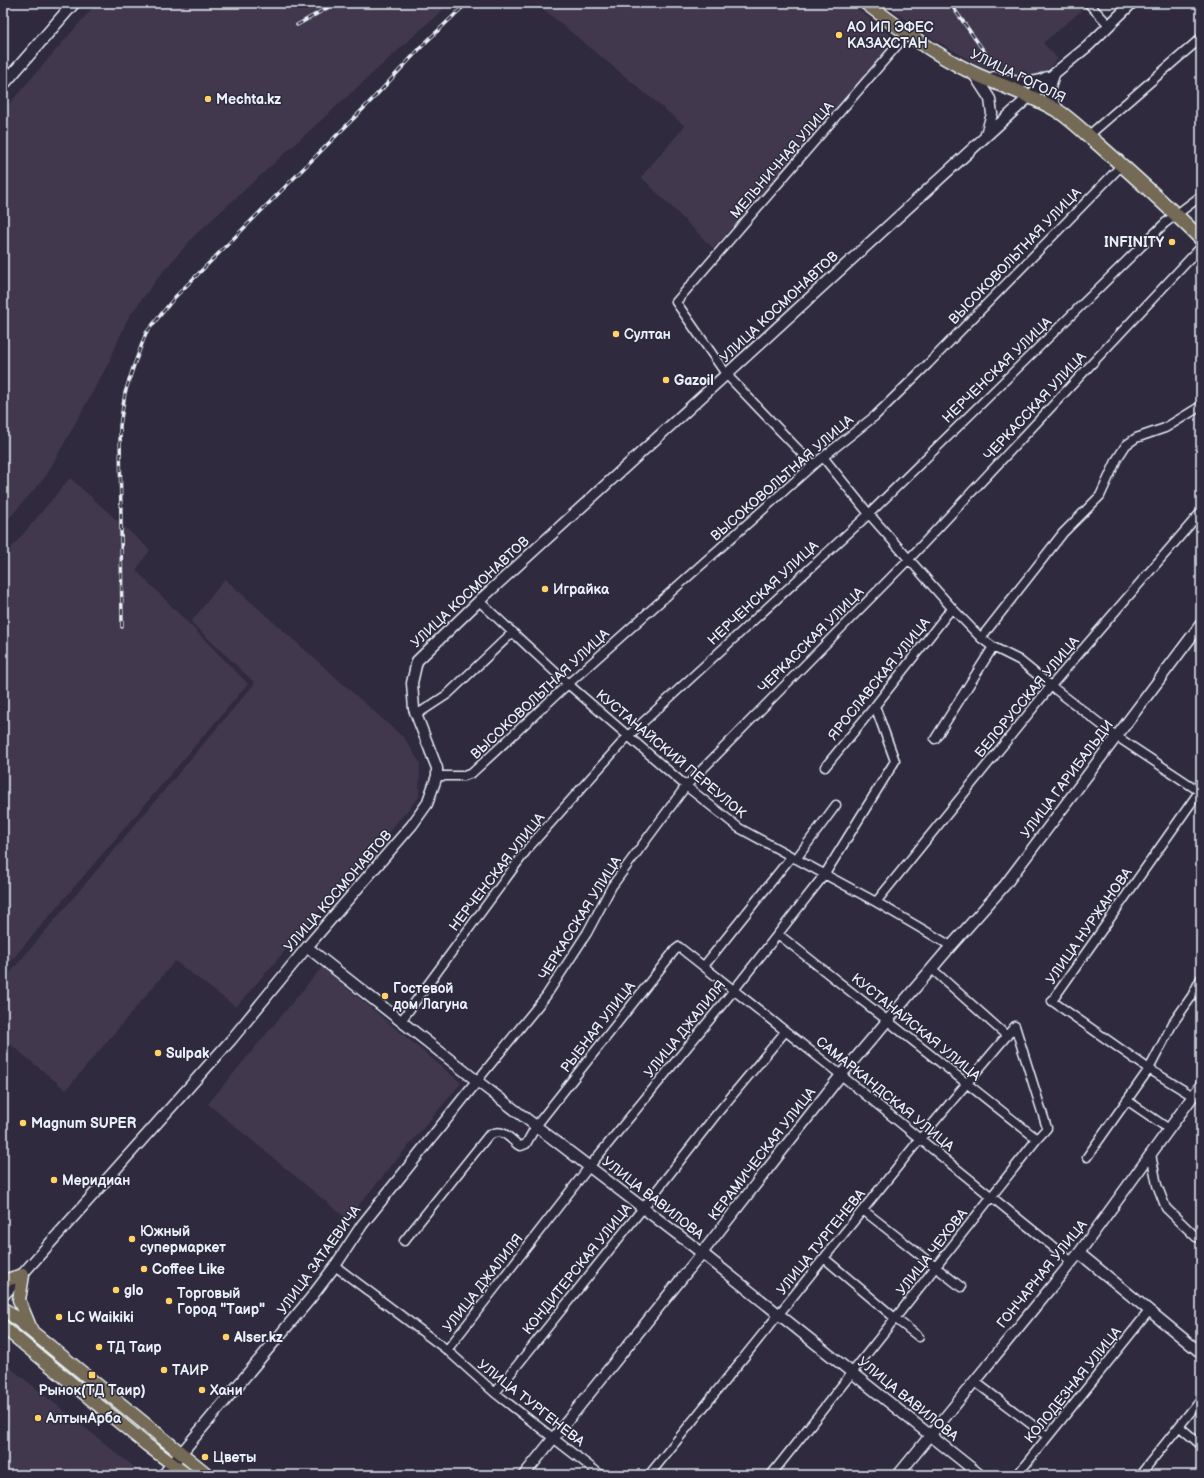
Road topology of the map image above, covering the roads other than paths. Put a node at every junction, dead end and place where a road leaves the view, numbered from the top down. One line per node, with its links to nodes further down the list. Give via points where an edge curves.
1 (74, 3): 10 (main road)
2 (866, 3): 6 (highway, УЛИЦА ГОГОЛЯ)
3 (1088, 3): 5 (street)
4 (1132, 3): 5 (street, УЛИЦА КОСМОНАВТОВ)
5 (1109, 25): 9 (street, УЛИЦА КОСМОНАВТОВ)
6 (906, 34): 8 (highway, УЛИЦА ГОГОЛЯ); 20 (street, МЕЛЬНИЧНАЯ УЛИЦА, via 676,302)
7 (1201, 38): 14 (street)
8 (972, 73): 9 (street, via 1017,82 1041,81); 11 (highway, УЛИЦА ГОГОЛЯ); 13 (street, via 990,98 992,114)
9 (1055, 73): 11 (street, УЛИЦА КОСМОНАВТОВ); 12 (street, via 1049,89 1052,100)
10 (3, 85)
11 (1029, 96): 12 (highway, УЛИЦА ГОГОЛЯ); 13 (street, УЛИЦА КОСМОНАВТОВ)
12 (1060, 112): 14 (highway, УЛИЦА ГОГОЛЯ)
13 (986, 136): 20 (street, УЛИЦА КОСМОНАВТОВ)
14 (1088, 136): 15 (highway, УЛИЦА ГОГОЛЯ)
15 (1122, 165): 17 (highway, УЛИЦА ГОГОЛЯ); 22 (street, ВЫСОКОВОЛЬТНАЯ УЛИЦА, via 875,416)
16 (1201, 196): 17 (street, НЕРЧЕНСКАЯ УЛИЦА)
17 (1177, 214): 18 (highway, УЛИЦА ГОГОЛЯ); 25 (street, НЕРЧЕНСКАЯ УЛИЦА)
18 (1201, 239)
19 (1201, 247): 26 (street, ЧЕРКАССКАЯ УЛИЦА)
20 (726, 374): 23 (street); 27 (street, УЛИЦА КОСМОНАВТОВ)
21 (1201, 406): 31 (street, via 1165,428 1136,438 1126,445 1100,496 1063,533)
22 (823, 457): 23 (street, ВЫСОКОВОЛЬТНАЯ УЛИЦА); 25 (street)
23 (813, 465): 33 (street, ВЫСОКОВОЛЬТНАЯ УЛИЦА)
24 (1201, 512): 34 (street, БЕЛОРУССКАЯ УЛИЦА)
25 (868, 514): 26 (street); 37 (street, НЕРЧЕНСКАЯ УЛИЦА)
26 (909, 559): 28 (street); 42 (street, ЧЕРКАССКАЯ УЛИЦА)
27 (479, 601): 30 (street, КУСТАНАЙСКИЙ ПЕРЕУЛОК); 36 (street, УЛИЦА КОСМОНАВТОВ, via 417,661 412,684)
28 (952, 608): 31 (street); 35 (street, ЯРОСЛАВСКАЯ УЛИЦА)
29 (1201, 624): 38 (street, УЛИЦА ГАРИБАЛЬДИ)
30 (513, 632): 33 (street, КУСТАНАЙСКИЙ ПЕРЕУЛОК); 36 (street, via 448,694)
31 (981, 638): 32 (street)
32 (993, 647): 34 (street, via 1019,660); 39 (street)
33 (568, 684): 37 (street, КУСТАНАЙСКИЙ ПЕРЕУЛОК); 41 (street, ВЫСОКОВОЛЬТНАЯ УЛИЦА, via 472,773 464,776)
34 (1051, 686): 38 (street); 47 (street, БЕЛОРУССКАЯ УЛИЦА)
35 (875, 706): 40 (street, ЯРОСЛАВСКАЯ УЛИЦА); 46 (street, УЛИЦА ДЖАЛИЛЯ, via 895,761)
36 (416, 715): 41 (street, УЛИЦА КОСМОНАВТОВ, via 437,768)
37 (628, 736): 42 (street, КУСТАНАЙСКИЙ ПЕРЕУЛОК); 57 (street, НЕРЧЕНСКАЯ УЛИЦА, via 529,847)
38 (1116, 736): 43 (street); 49 (street, УЛИЦА ГАРИБАЛЬДИ, via 1005,885)
39 (935, 739)
40 (825, 767)
41 (437, 776): 50 (street, УЛИЦА КОСМОНАВТОВ, via 427,804 412,825)
42 (686, 786): 45 (street, КУСТАНАЙСКИЙ ПЕРЕУЛОК, via 739,828); 63 (street, ЧЕРКАССКАЯ УЛИЦА, via 612,886 587,933 546,996)
43 (1200, 790): 61 (street, УЛИЦА НУРЖАНОВА, via 1052,1001)
44 (836, 805): 45 (street)
45 (793, 858): 46 (street, КУСТАНАЙСКИЙ ПЕРЕУЛОК); 52 (street)
46 (825, 874): 47 (street, КУСТАНАЙСКИЙ ПЕРЕУЛОК); 48 (street, УЛИЦА ДЖАЛИЛЯ)
47 (876, 902): 49 (street, КУСТАНАЙСКИЙ ПЕРЕУЛОК)
48 (778, 934): 55 (street, УЛИЦА ДЖАЛИЛЯ); 56 (street, КУСТАНАЙСКАЯ УЛИЦА)
49 (951, 946): 53 (street, КЕРАМИЧЕСКАЯ УЛИЦА)
50 (307, 947): 57 (street, УЛИЦА ВАВИЛОВА); 86 (street, УЛИЦА КОСМОНАВТОВ, via 231,1040)
51 (682, 948): 52 (street, САМАРКАНДСКАЯ УЛИЦА); 68 (street, РЫБНАЯ УЛИЦА, via 678,947 675,950)
52 (704, 966): 55 (street, САМАРКАНДСКАЯ УЛИЦА)
53 (932, 969): 56 (street, КЕРАМИЧЕСКАЯ УЛИЦА); 60 (street)
54 (1201, 978): 61 (street)
55 (734, 990): 59 (street, САМАРКАНДСКАЯ УЛИЦА); 74 (street, УЛИЦА ДЖАЛИЛЯ)
56 (888, 1020): 62 (street, КЕРАМИЧЕСКАЯ УЛИЦА); 64 (street, КУСТАНАЙСКАЯ УЛИЦА)
57 (400, 1021): 63 (street, УЛИЦА ВАВИЛОВА)
58 (1014, 1026): 60 (street, УЛИЦА ТУРГЕНЕВА); 71 (street, УЛИЦА ЧЕХОВА, via 1047,1128)
59 (785, 1032): 62 (street, САМАРКАНДСКАЯ УЛИЦА); 76 (street, КОНДИТЕРСКАЯ УЛИЦА, via 714,1116)
60 (1007, 1036): 64 (street, УЛИЦА ТУРГЕНЕВА)
61 (1149, 1069): 66 (street, УЛИЦА НУРЖАНОВА); 67 (street)
62 (841, 1075): 70 (street, САМАРКАНДСКАЯ УЛИЦА); 81 (street, КЕРАМИЧЕСКАЯ УЛИЦА)
63 (477, 1081): 68 (street, УЛИЦА ВАВИЛОВА); 84 (street, УЛИЦА ЗАТАЕВИЧА, via 362,1225)
64 (966, 1084): 70 (street, УЛИЦА ТУРГЕНЕВА); 71 (street, КУСТАНАЙСКАЯ УЛИЦА)
65 (1201, 1085): 66 (street, ГОНЧАРНАЯ УЛИЦА)
66 (1193, 1096): 69 (street, ГОНЧАРНАЯ УЛИЦА)
67 (1128, 1101): 69 (street); 73 (street)
68 (536, 1126): 74 (street, УЛИЦА ВАВИЛОВА); 79 (street, РЫБНАЯ УЛИЦА, via 526,1144 521,1146 504,1133 494,1132 488,1136)
69 (1169, 1129): 72 (street, ГОНЧАРНАЯ УЛИЦА)
70 (920, 1139): 75 (street, САМАРКАНДСКАЯ УЛИЦА); 77 (street, УЛИЦА ТУРГЕНЕВА)
71 (1037, 1139): 75 (street, УЛИЦА ЧЕХОВА)
72 (1151, 1154): 78 (street, via 1157,1185 1166,1208); 80 (street, ГОНЧАРНАЯ УЛИЦА)
73 (1087, 1157)
74 (589, 1167): 76 (street, УЛИЦА ВАВИЛОВА); 97 (street, УЛИЦА ДЖАЛИЛЯ)
75 (992, 1196): 83 (street, САМАРКАНДСКАЯ УЛИЦА); 85 (street, УЛИЦА ЧЕХОВА)
76 (643, 1208): 81 (street, УЛИЦА ВАВИЛОВА); 101 (street, КОНДИТЕРСКАЯ УЛИЦА)
77 (863, 1210): 82 (street, УЛИЦА ТУРГЕНЕВА); 85 (street)
78 (1201, 1239)
79 (404, 1241)
80 (1079, 1253): 83 (street, ГОНЧАРНАЯ УЛИЦА); 91 (street)
81 (702, 1254): 92 (street, УЛИЦА ВАВИЛОВА); 106 (street, КЕРАМИЧЕСКАЯ УЛИЦА)
82 (824, 1258): 92 (street, УЛИЦА ТУРГЕНЕВА); 93 (street)
83 (1072, 1262): 100 (street, ГОНЧАРНАЯ УЛИЦА)
84 (335, 1266): 97 (street, УЛИЦА ТУРГЕНЕВА); 108 (street, УЛИЦА ЗАТАЕВИЧА, via 288,1327)
85 (936, 1268): 88 (street); 93 (street, УЛИЦА ЧЕХОВА)
86 (23, 1275): 87 (main road); 89 (street, УЛИЦА КОСМОНАВТОВ); 95 (main road, via 19,1300)
87 (3, 1281)
88 (961, 1287)
89 (3, 1296)
90 (3, 1308): 95 (main road)
91 (1149, 1311): 98 (street); 105 (street, КОЛОДЕЗНАЯ УЛИЦА)
92 (779, 1315): 99 (street, УЛИЦА ВАВИЛОВА); 115 (street, УЛИЦА ТУРГЕНЕВА)
93 (896, 1319): 96 (street); 99 (street, УЛИЦА ЧЕХОВА)
94 (3, 1327): 109 (main road)
95 (33, 1332): 108 (main road)
96 (919, 1337)
97 (446, 1350): 101 (street, УЛИЦА ТУРГЕНЕВА)
98 (1201, 1352)
99 (853, 1373): 104 (street, УЛИЦА ВАВИЛОВА); 116 (street, УЛИЦА ЧЕХОВА)
100 (974, 1381): 104 (street, ГОНЧАРНАЯ УЛИЦА); 105 (street)
101 (495, 1393): 106 (street, УЛИЦА ТУРГЕНЕВА)
102 (1201, 1399): 103 (street)
103 (1180, 1427): 107 (street); 120 (street)
104 (929, 1436): 117 (street, ГОНЧАРНАЯ УЛИЦА); 118 (street, УЛИЦА ВАВИЛОВА)
105 (1048, 1436): 119 (street, КОЛОДЕЗНАЯ УЛИЦА)
106 (553, 1438): 113 (street, КЕРАМИЧЕСКАЯ УЛИЦА); 114 (street, УЛИЦА ТУРГЕНЕВА)
107 (1201, 1445)
108 (181, 1454): 109 (street, УЛИЦА ЗАТАЕВИЧА); 112 (main road)
109 (172, 1464): 110 (street, УЛИЦА ЗАТАЕВИЧА); 111 (main road)
110 (163, 1475)
111 (188, 1475)
112 (208, 1475)
113 (524, 1475)
114 (600, 1475)
115 (649, 1475)
116 (771, 1475)
117 (898, 1475)
118 (980, 1475)
119 (1017, 1475)
120 (1140, 1475)

